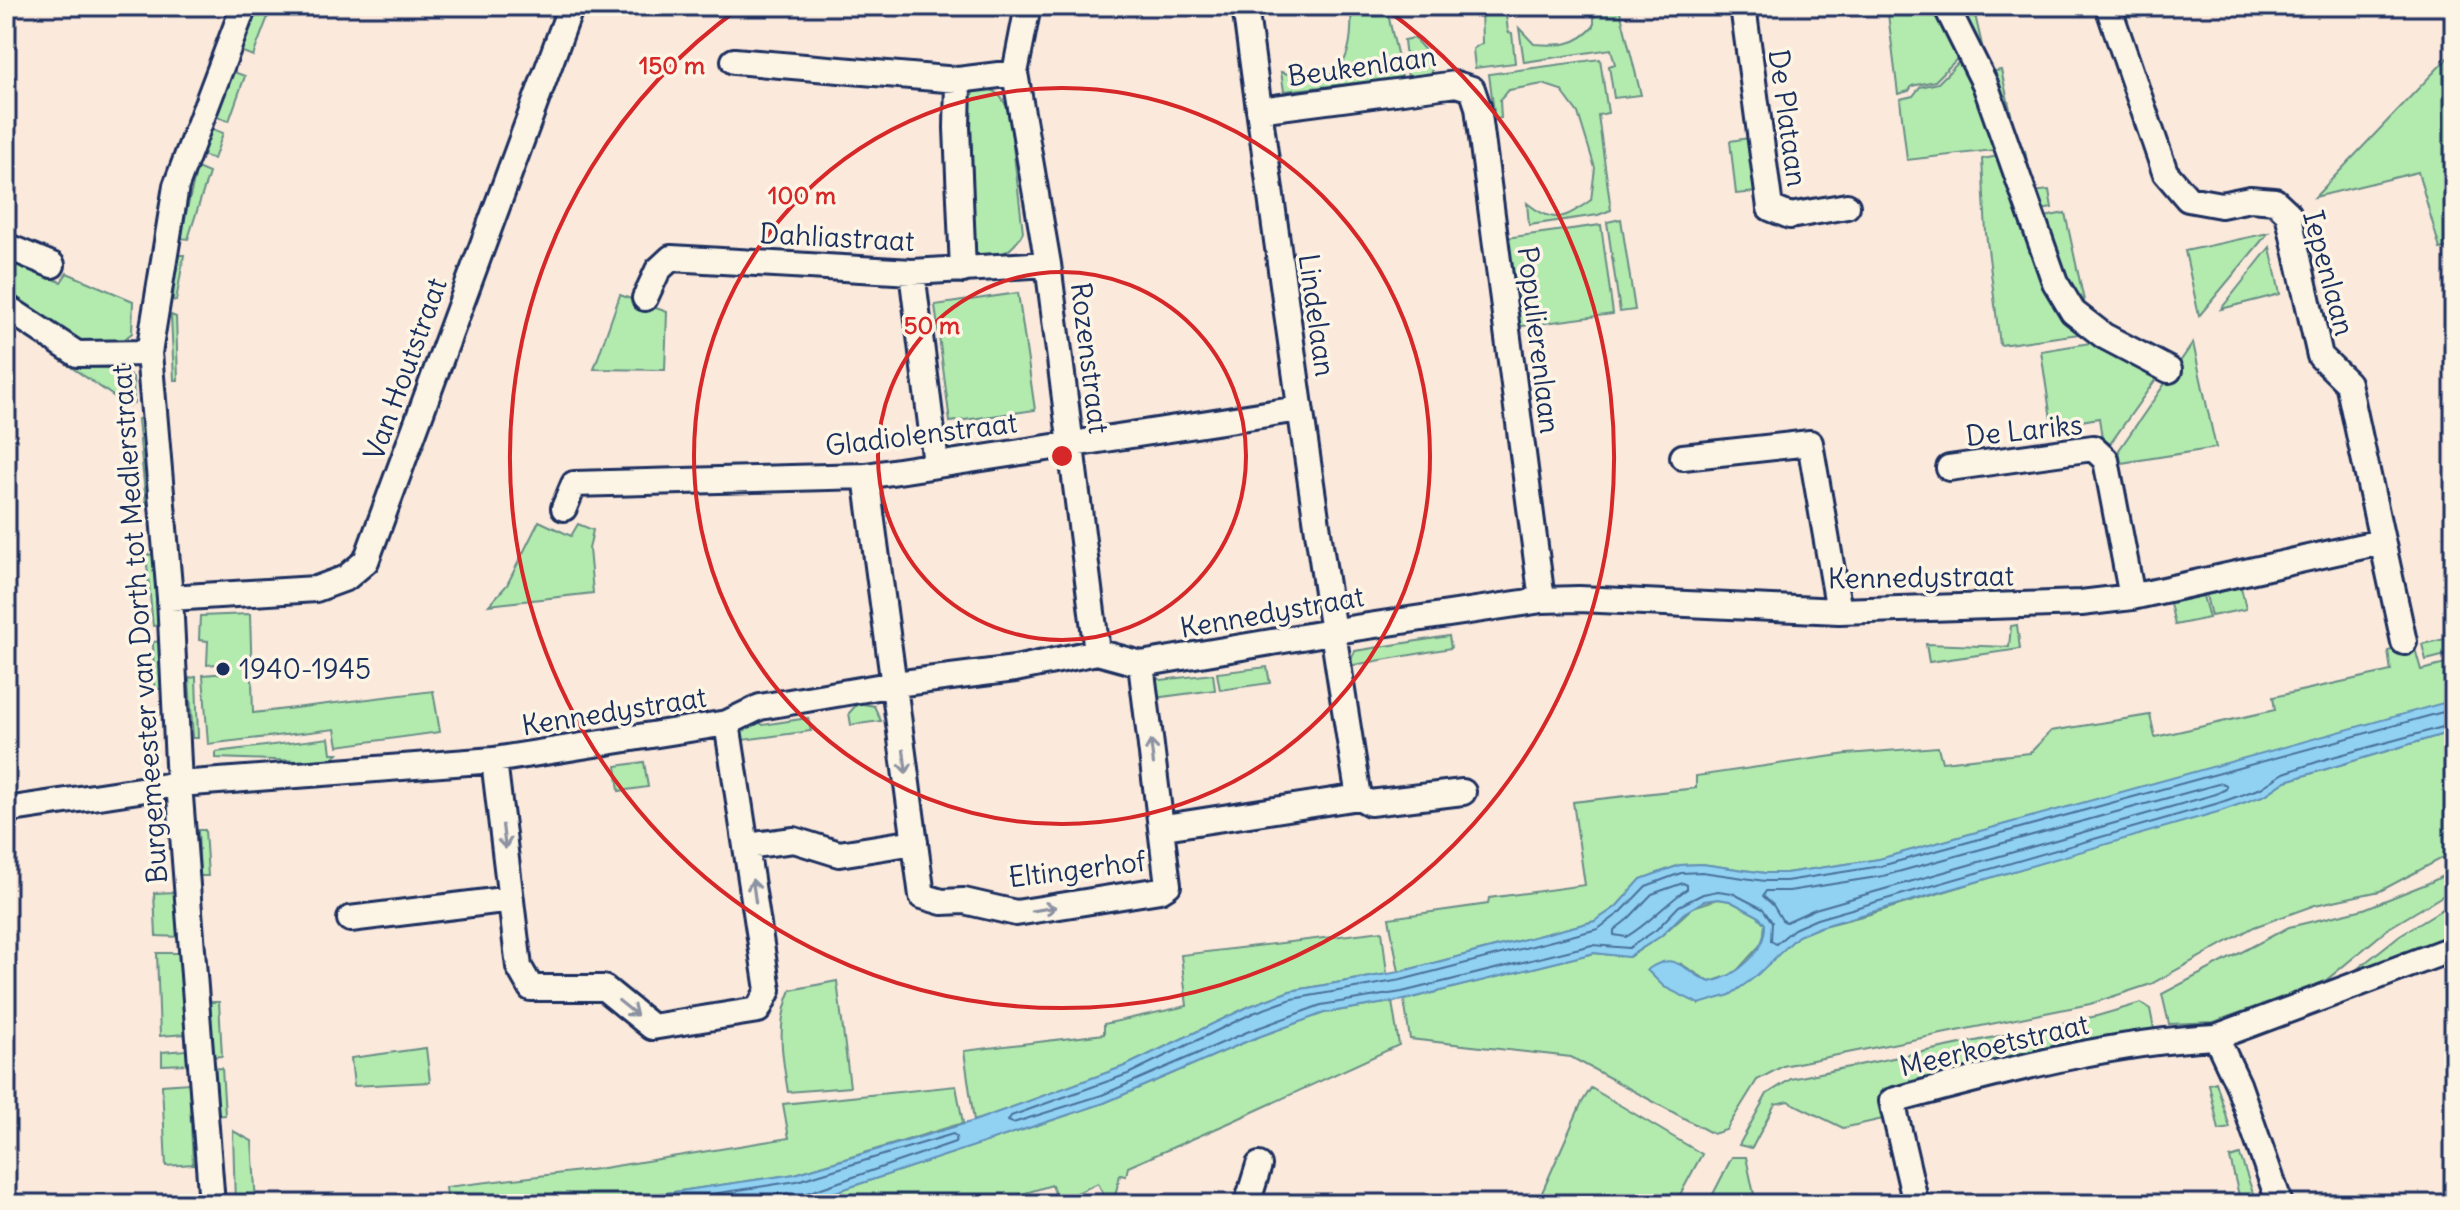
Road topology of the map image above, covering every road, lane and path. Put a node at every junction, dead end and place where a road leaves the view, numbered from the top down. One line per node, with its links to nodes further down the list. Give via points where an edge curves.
1 (244, 6): 21 (street, Burgemeester van Dorth tot Medlerstraat, via 176,186)
2 (571, 6): 32 (street, Van Houtstraat, via 366,561 346,578 316,589)
3 (1028, 6): 9 (street, Rozenstraat)
4 (1245, 6): 12 (street, Lindelaan)
5 (1743, 6): 13 (street, De Plataan, via 1770,208 1790,216)
6 (1946, 6): 22 (street, via 1985,84 2055,282 2073,312)
7 (2108, 6): 30 (street, Iepenlaan, via 2165,172 2188,199 2221,205 2275,201 2288,213 2320,356 2348,383)
8 (734, 61): 10 (street)
9 (1015, 73): 10 (street); 15 (street, Rozenstraat)
10 (958, 80): 17 (street)
11 (1472, 89): 12 (street, Beukenlaan, via 1456,84); 33 (street, Populierenlaan)
12 (1259, 110): 23 (street, Lindelaan)
13 (1847, 206)
14 (6, 246): 16 (street)
15 (1048, 264): 17 (street, Dahliastraat); 24 (street, Rozenstraat)
16 (52, 265)
17 (963, 270): 18 (street, Dahliastraat)
18 (912, 272): 19 (street, Dahliastraat, via 671,258 658,270); 26 (street)
19 (645, 298)
20 (6, 307): 21 (street, via 77,354)
21 (149, 353): 32 (street, Burgemeester van Dorth tot Medlerstraat)
22 (2169, 370)
23 (1299, 409): 24 (street, Gladiolenstraat); 35 (street, Lindelaan)
24 (1071, 444): 26 (street, Gladiolenstraat); 37 (street, Rozenstraat)
25 (1683, 457): 34 (street, via 1810,443)
26 (936, 464): 28 (street, Gladiolenstraat)
27 (1949, 468): 31 (street, De Lariks, via 2093,448 2106,460)
28 (866, 476): 29 (street, Gladiolenstraat, via 574,484); 39 (street, Eltingerhof)
29 (564, 508)
30 (2381, 542): 31 (street, Kennedystraat); 36 (street, Iepenlaan)
31 (2132, 597): 34 (street, Kennedystraat)
32 (170, 598): 42 (street, Burgemeester van Dorth tot Medlerstraat)
33 (1542, 600): 34 (street, Kennedystraat); 35 (street, Kennedystraat)
34 (1839, 611)
35 (1332, 632): 38 (street, Kennedystraat); 44 (street)
36 (2404, 642)
37 (1097, 652): 38 (street, Kennedystraat); 39 (street, Kennedystraat)
38 (1141, 664): 47 (street, Eltingerhof, one-way to 38, via 922,896 942,902 964,901 1016,913 1168,885)
39 (895, 684): 40 (street, Kennedystraat, via 760,707); 47 (street, Eltingerhof, one-way to 47)
40 (727, 723): 41 (street, Kennedystraat); 48 (street)
41 (494, 760): 42 (street, Kennedystraat); 49 (street, one-way to 49)
42 (179, 784): 45 (street, Kennedystraat); 54 (street, Burgemeester van Dorth tot Medlerstraat)
43 (1463, 792): 44 (street, Eltingerhof, via 1370,803)
44 (1359, 797): 46 (street, Eltingerhof)
45 (6, 810)
46 (1171, 826)
47 (915, 842): 48 (street, via 839,854 794,840)
48 (747, 846): 49 (street, one-way to 48, via 519,967 531,988 604,988 652,1027 758,1010 768,990)
49 (511, 899): 50 (street)
50 (350, 919)
51 (2454, 948): 52 (street, Meerkoetstraat)
52 (2216, 1037): 56 (street, Meerkoetstraat, via 2107,1049 1892,1101); 57 (street)
53 (1259, 1165): 55 (street)
54 (212, 1204)
55 (1247, 1204)
56 (1916, 1204)
57 (2280, 1204)

